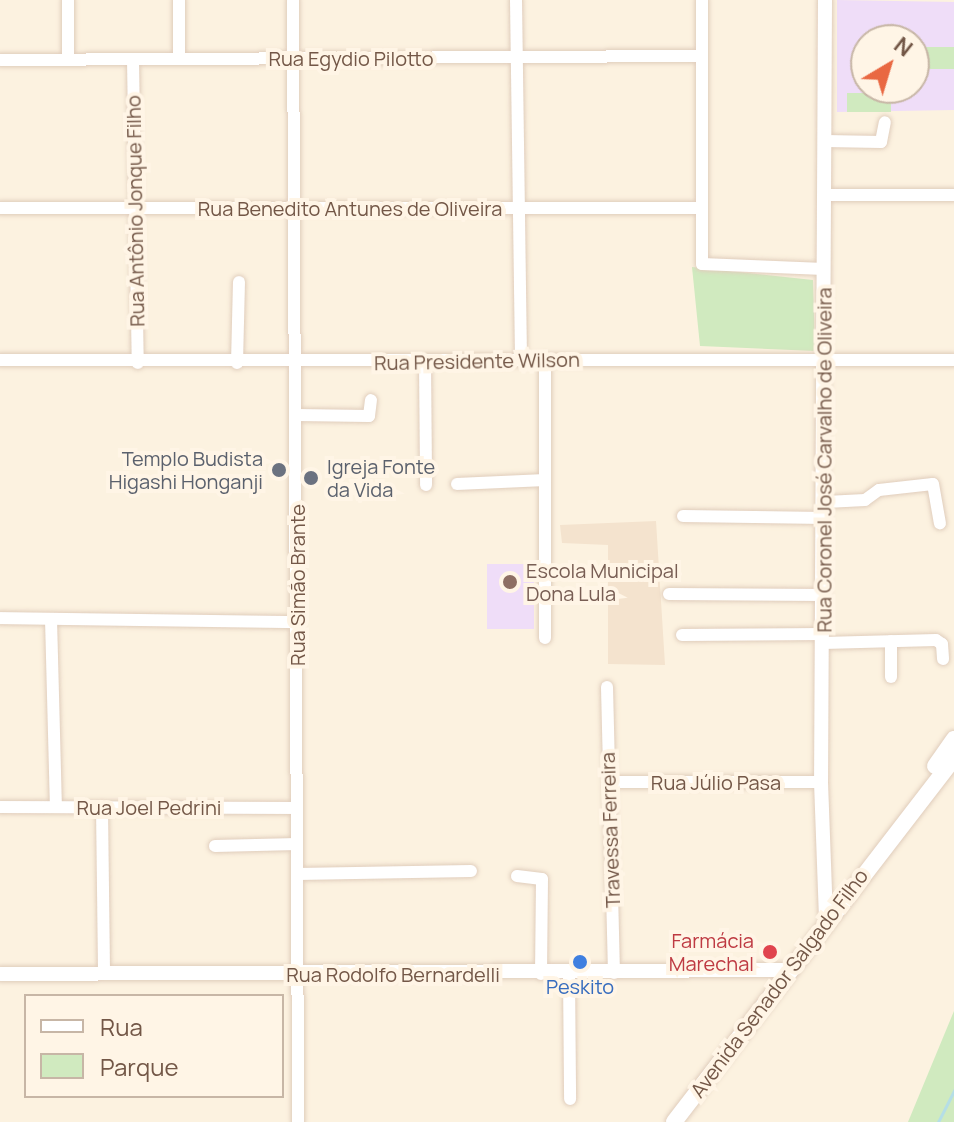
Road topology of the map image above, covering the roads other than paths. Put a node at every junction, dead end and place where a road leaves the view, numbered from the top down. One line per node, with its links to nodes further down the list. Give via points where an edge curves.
1 (68, 0): 11 (street)
2 (179, 0): 9 (street)
3 (293, 0): 8 (street, Rua Simão Brante)
4 (516, 0): 13 (street)
5 (702, 0): 7 (street)
6 (825, 0): 15 (street, Rua Coronel José Carvalho de Oliveira)
7 (702, 56): 13 (street, Rua Egydio Pilotto); 21 (street)
8 (293, 57): 9 (street, Rua Egydio Pilotto); 13 (street, Rua Egydio Pilotto); 18 (street, Rua Simão Brante)
9 (179, 58): 12 (street, Rua Egydio Pilotto)
10 (0, 60): 11 (street, Rua Egydio Pilotto)
11 (68, 60): 12 (street, Rua Egydio Pilotto)
12 (133, 60): 20 (street, Rua Antônio Jonque Filho)
13 (517, 60): 22 (street)
14 (885, 122): 15 (street, via 881,142)
15 (825, 141): 16 (street, Rua Coronel José Carvalho de Oliveira)
16 (825, 195): 17 (street); 23 (street, Rua Coronel José Carvalho de Oliveira)
17 (954, 195)
18 (294, 207): 20 (street, Rua Benedito Antunes de Oliveira); 22 (street, Rua Benedito Antunes de Oliveira); 33 (street, Rua Simão Brante)
19 (0, 208): 20 (street, Rua Benedito Antunes de Oliveira)
20 (136, 208): 31 (street, Rua Antônio Jonque Filho)
21 (701, 208): 22 (street, Rua Benedito Antunes de Oliveira); 23 (street, via 702,264)
22 (517, 209): 25 (street)
23 (824, 269): 28 (street, Rua Coronel José Carvalho de Oliveira)
24 (239, 282): 32 (street)
25 (521, 359): 26 (street, Rua Presidente Wilson); 30 (street, Rua Presidente Wilson)
26 (545, 359): 28 (street, Rua Presidente Wilson); 36 (street)
27 (0, 360): 31 (street, Rua Presidente Wilson)
28 (824, 360): 29 (street, Rua Presidente Wilson); 39 (street, Rua Coronel José Carvalho de Oliveira)
29 (954, 360)
30 (425, 361): 33 (street, Rua Presidente Wilson); 38 (street)
31 (138, 363): 32 (street, Rua Presidente Wilson)
32 (237, 363): 33 (street, Rua Presidente Wilson)
33 (295, 364): 35 (street, Rua Simão Brante)
34 (371, 400): 35 (street, via 369,416)
35 (296, 415): 47 (street, Rua Simão Brante)
36 (545, 480): 37 (street); 49 (street)
37 (457, 484)
38 (426, 485)
39 (826, 502): 41 (street, Rua Coronel José Carvalho de Oliveira); 42 (street, via 865,500 879,490 933,484)
40 (683, 516): 41 (street)
41 (825, 518): 44 (street, Rua Coronel José Carvalho de Oliveira)
42 (940, 523)
43 (669, 594): 44 (street)
44 (824, 595): 50 (street, Rua Coronel José Carvalho de Oliveira)
45 (0, 618): 46 (street)
46 (51, 619): 47 (street); 60 (street)
47 (297, 622): 62 (street, Rua Simão Brante)
48 (682, 635): 50 (street)
49 (545, 638)
50 (823, 638): 51 (street); 58 (street, Rua Coronel José Carvalho de Oliveira)
51 (891, 641): 52 (street, via 940,641); 53 (street)
52 (943, 659)
53 (891, 677)
54 (607, 687): 57 (street, Travessa Ferreira)
55 (954, 739): 64 (main road, Avenida Senador Salgado Filho)
56 (954, 758): 64 (main road, Avenida Senador Salgado Filho)
57 (611, 782): 58 (street, Rua Júlio Pasa); 71 (street, Travessa Ferreira)
58 (821, 782): 69 (street, Rua Coronel José Carvalho de Oliveira)
59 (0, 807): 60 (street, Rua Joel Pedrini)
60 (56, 807): 61 (street, Rua Joel Pedrini)
61 (102, 807): 62 (street, Rua Joel Pedrini); 73 (street)
62 (297, 808): 63 (street, Rua Simão Brante)
63 (297, 844): 65 (street); 67 (street, Rua Simão Brante)
64 (883, 844): 69 (main road, Avenida Senador Salgado Filho)
65 (215, 846)
66 (471, 871): 67 (street)
67 (297, 874): 74 (street, Rua Simão Brante)
68 (517, 876): 75 (street, via 542,879)
69 (826, 919): 70 (main road, Avenida Senador Salgado Filho)
70 (787, 970): 71 (street, Rua Rodolfo Bernardelli); 79 (main road, Avenida Senador Salgado Filho)
71 (614, 973): 76 (street, Rua Rodolfo Bernardelli)
72 (0, 974): 73 (street, Rua Rodolfo Bernardelli)
73 (104, 974): 74 (street, Rua Rodolfo Bernardelli)
74 (297, 974): 75 (street, Rua Rodolfo Bernardelli); 78 (street, Rua Simão Brante)
75 (541, 974): 76 (street, Rua Rodolfo Bernardelli)
76 (569, 974): 77 (street)
77 (570, 1099)
78 (298, 1122)
79 (674, 1122)

